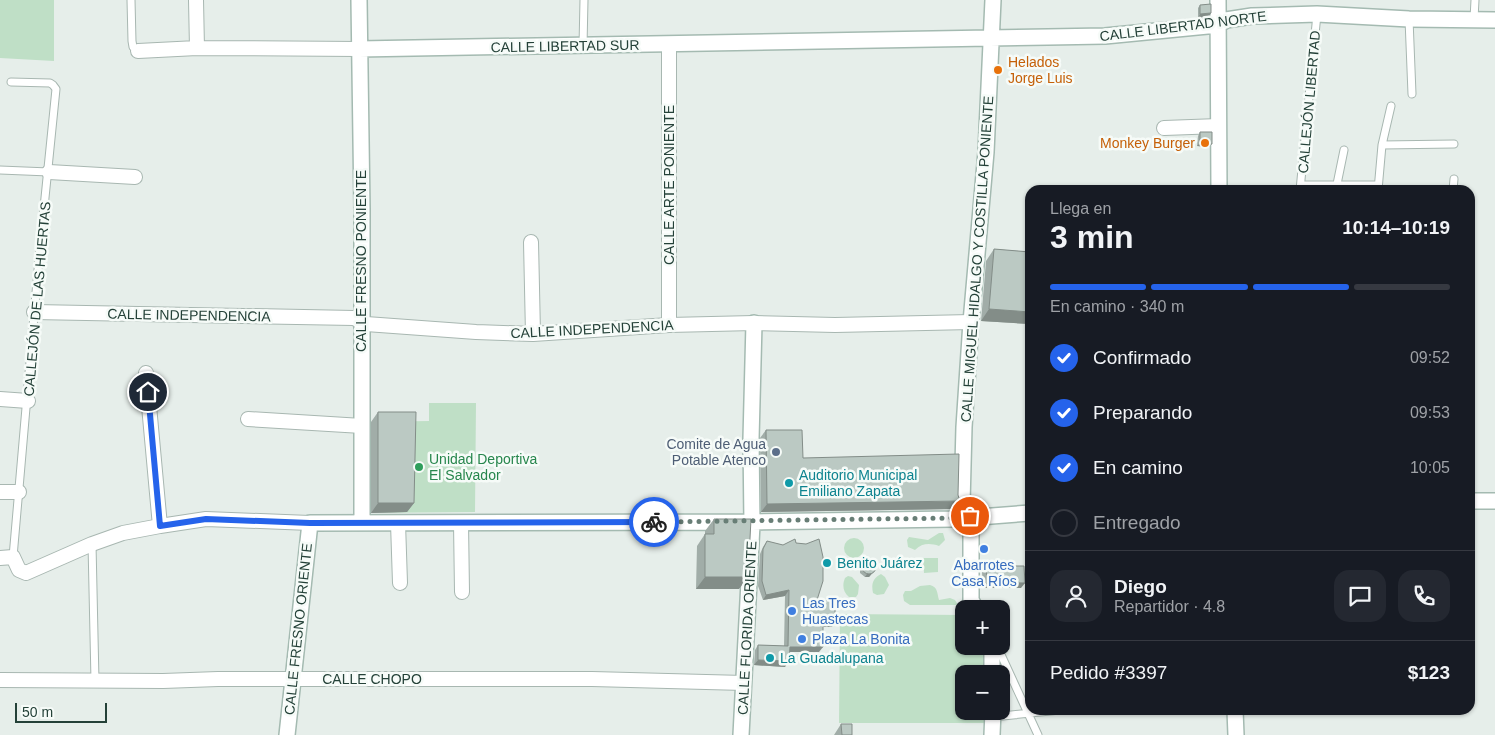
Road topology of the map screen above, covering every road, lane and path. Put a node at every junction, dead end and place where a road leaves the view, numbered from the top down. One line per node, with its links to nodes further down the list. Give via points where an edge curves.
1 (131, 0): 18 (lane, via 132,41)
2 (196, 0): 16 (street)
3 (359, 0): 17 (street, CALLE FRESNO PONIENTE)
4 (584, 0): 15 (lane)
5 (993, 0): 13 (street, CALLE MIGUEL HIDALGO Y COSTILLA PONIENTE)
6 (1218, 0): 12 (street)
7 (1475, 0): 9 (lane)
8 (1317, 14): 10 (street, CALLE LIBERTAD NORTE); 12 (street, CALLE LIBERTAD NORTE, via 1252,16 1226,20); 32 (lane, CALLEJÓN LIBERTAD)
9 (1474, 18): 10 (street, CALLE LIBERTAD NORTE); 11 (street, CALLE LIBERTAD NORTE)
10 (1409, 19): 20 (lane)
11 (1495, 20)
12 (1218, 25): 13 (street, CALLE LIBERTAD NORTE, via 1105,36); 22 (street)
13 (992, 37): 14 (street, CALLE LIBERTAD SUR); 39 (street, CALLE MIGUEL HIDALGO Y COSTILLA PONIENTE)
14 (669, 44): 15 (street, CALLE LIBERTAD SUR); 41 (street, CALLE ARTE PONIENTE)
15 (583, 46): 17 (street, CALLE LIBERTAD SUR)
16 (197, 48): 17 (street, CALLE LIBERTAD SUR); 18 (street, CALLE LIBERTAD SUR)
17 (359, 49): 38 (street, CALLE FRESNO PONIENTE)
18 (138, 50)
19 (11, 82): 28 (lane, CALLEJÓN DE LAS HUERTAS, via 50,84 56,89)
20 (1412, 94)
21 (1391, 106): 25 (lane)
22 (1219, 126): 23 (street); 31 (street)
23 (1164, 128)
24 (1454, 144): 25 (lane)
25 (1382, 145): 34 (lane)
26 (1344, 150): 33 (lane)
27 (0, 170): 28 (lane)
28 (49, 172): 29 (street); 37 (lane, CALLEJÓN DE LAS HUERTAS)
29 (135, 177)
30 (1454, 179): 35 (lane)
31 (1219, 185)
32 (1301, 185)
33 (1337, 185)
34 (1378, 185)
35 (1453, 185)
36 (531, 242): 42 (street)
37 (34, 312): 38 (street, CALLE INDEPENDENCIA, via 354,318); 45 (lane, CALLEJÓN DE LAS HUERTAS)
38 (361, 322): 42 (street, CALLE INDEPENDENCIA); 47 (street, CALLE FRESNO PONIENTE)
39 (971, 322): 40 (street, CALLE INDEPENDENCIA); 53 (street, CALLE MIGUEL HIDALGO Y COSTILLA PONIENTE, via 962,503)
40 (754, 323): 41 (street, CALLE INDEPENDENCIA); 54 (street, CALLE FLORIDA ORIENTE)
41 (669, 325): 42 (street, CALLE INDEPENDENCIA)
42 (533, 334)
43 (146, 373): 59 (street)
44 (0, 399): 45 (street)
45 (28, 401): 49 (lane, CALLEJÓN DE LAS HUERTAS)
46 (248, 419): 47 (street)
47 (362, 426): 56 (street, CALLE FRESNO PONIENTE)
48 (0, 492): 49 (street)
49 (20, 492): 61 (lane, CALLEJÓN DE LAS HUERTAS)
50 (1475, 501): 51 (street)
51 (1495, 501)
52 (1025, 513): 53 (street)
53 (970, 516): 54 (street); 64 (street, CALLE MIGUEL HIDALGO Y COSTILLA PONIENTE)
54 (752, 522): 58 (street); 69 (street, CALLE FLORIDA ORIENTE)
55 (310, 523): 56 (street); 59 (street, via 206,519); 68 (street, CALLE FRESNO ORIENTE)
56 (362, 523): 57 (street)
57 (398, 523): 58 (street); 62 (street)
58 (461, 523): 63 (street)
59 (160, 526): 60 (street, via 123,533)
60 (92, 544): 61 (street, via 26,573); 67 (lane)
61 (7, 558)
62 (400, 583)
63 (462, 592)
64 (971, 600)
65 (1001, 655): 70 (lane)
66 (0, 680): 67 (street, CALLE CHOPO)
67 (95, 680): 68 (street, CALLE CHOPO)
68 (292, 680): 69 (street, CALLE CHOPO, via 592,679); 76 (street, CALLE FRESNO ORIENTE)
69 (744, 683): 77 (street, CALLE FLORIDA ORIENTE)
70 (1025, 707)
71 (1025, 713): 72 (lane)
72 (1010, 714)
73 (1029, 715): 79 (lane)
74 (1235, 715): 80 (street)
75 (993, 720): 78 (street)
76 (287, 735)
77 (741, 735)
78 (992, 735)
79 (1038, 735)
80 (1236, 735)

